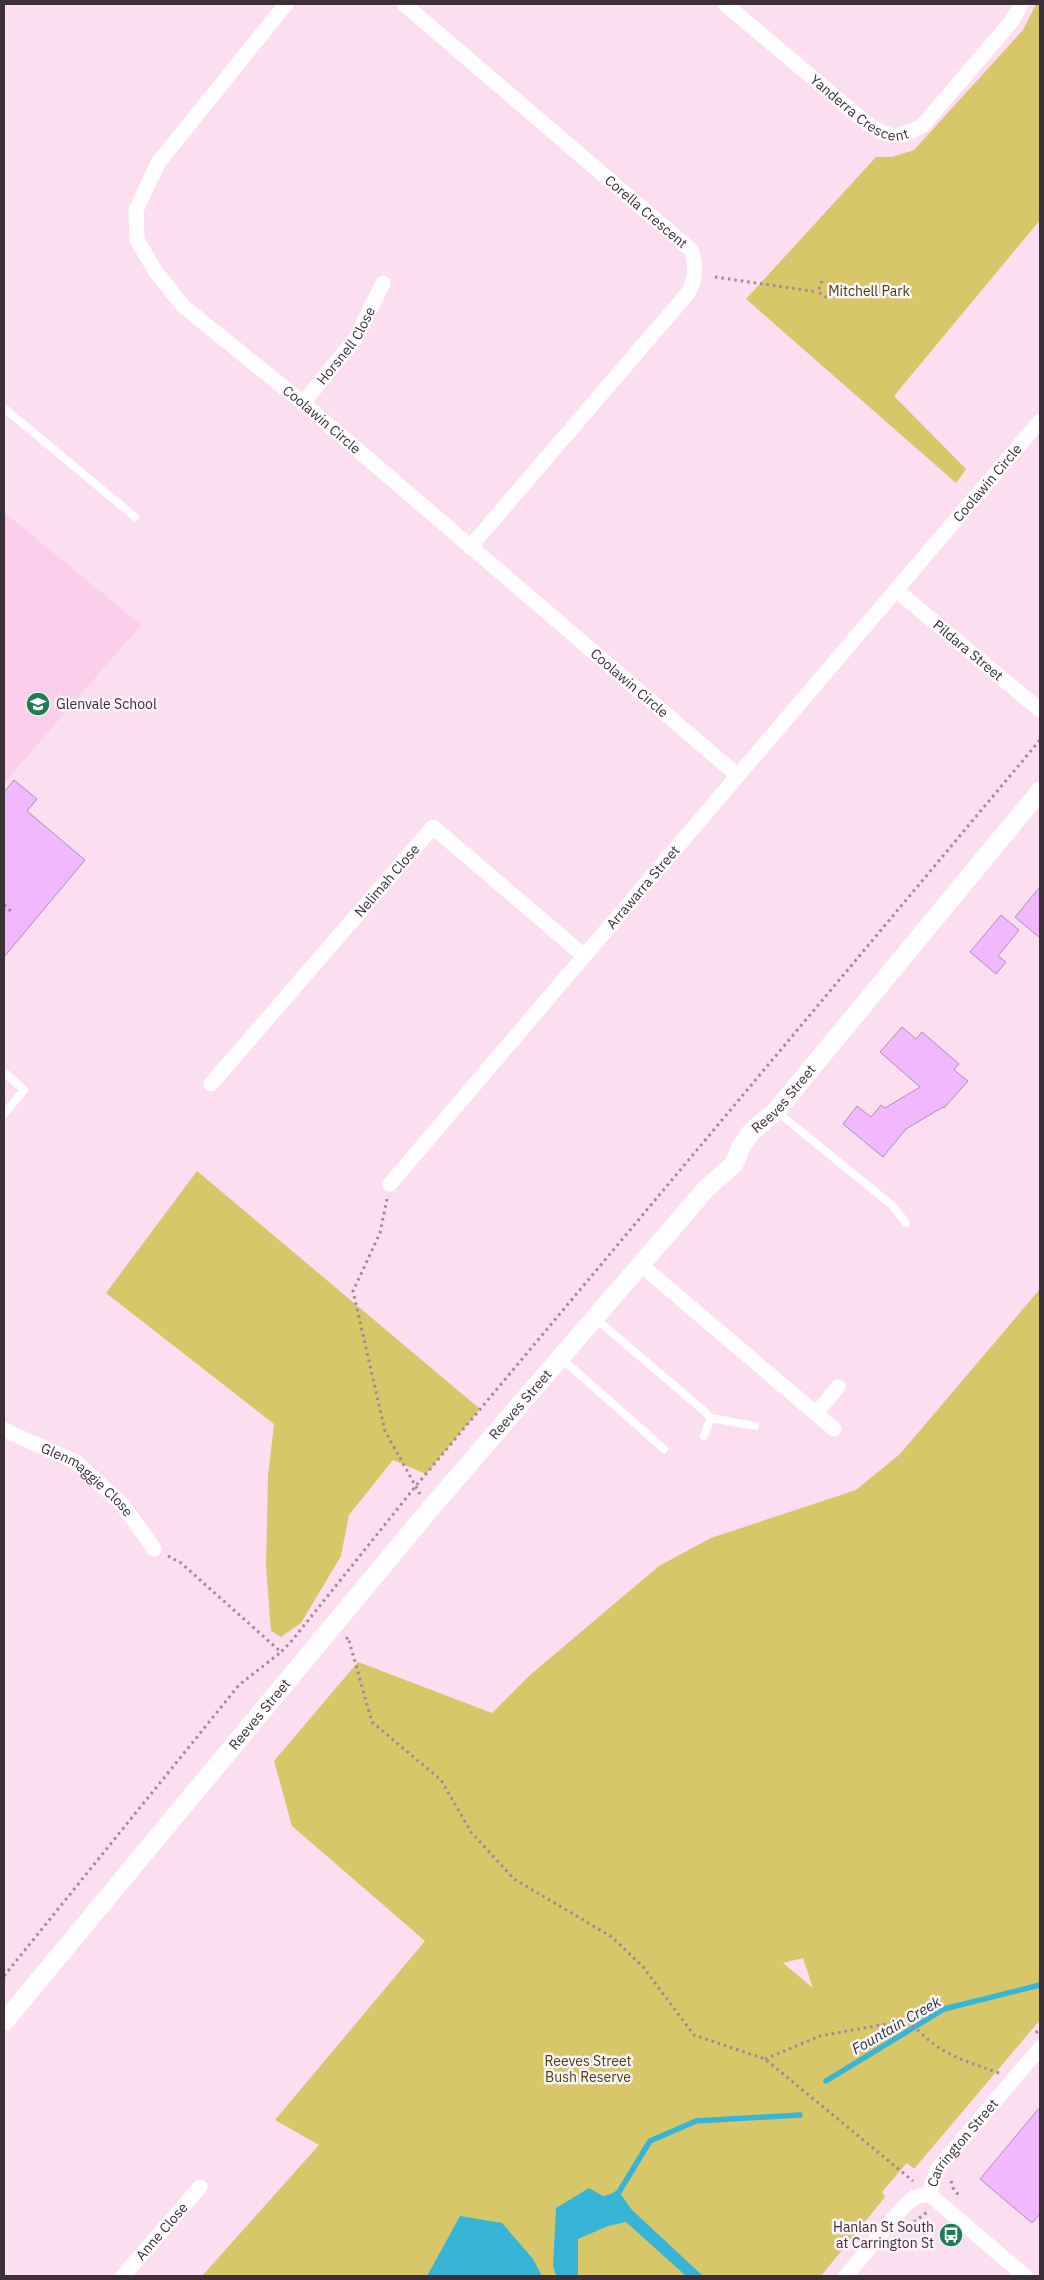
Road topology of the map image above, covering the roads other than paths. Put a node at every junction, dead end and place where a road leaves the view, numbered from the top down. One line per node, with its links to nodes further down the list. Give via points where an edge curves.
1 (286, 4): 6 (street, Coolawin Circle, via 158,163 136,210 137,240 156,272 183,306)
2 (404, 4): 10 (street, Corella Crescent, via 691,250 695,263 695,279 688,294)
3 (725, 4): 4 (street, Yanderra Crescent, via 864,121 892,136 907,135 924,125 1012,21)
4 (1021, 4)
5 (383, 283): 6 (street, Horsnell Close, via 356,338)
6 (303, 403): 10 (street, Coolawin Circle)
7 (4, 408): 9 (lane)
8 (1040, 421): 11 (street, Coolawin Circle)
9 (135, 517)
10 (470, 547): 13 (street, Coolawin Circle)
11 (896, 590): 12 (street, Pildara Street); 13 (street, Arrawarra Street)
12 (1040, 710)
13 (737, 775): 15 (street, Arrawarra Street)
14 (1040, 791): 18 (street, Reeves Street)
15 (583, 955): 17 (street, Nelimah Close, via 433,827); 20 (street, Arrawarra Street)
16 (4, 1072): 19 (lane, via 24,1090)
17 (212, 1084)
18 (776, 1111): 21 (lane, via 893,1206); 22 (street, Reeves Street, via 752,1131 734,1164 706,1189)
19 (4, 1114)
20 (390, 1184)
21 (906, 1223)
22 (641, 1265): 23 (street, Reeves Street); 26 (street)
23 (595, 1318): 24 (street, Reeves Street); 27 (lane)
24 (561, 1357): 32 (lane); 34 (street, Reeves Street, via 430,1509)
25 (838, 1387): 26 (street)
26 (816, 1414): 29 (street)
27 (711, 1418): 28 (lane); 31 (lane)
28 (755, 1426)
29 (834, 1429)
30 (4, 1430): 33 (street, Glenmaggie Close, via 76,1462 122,1504)
31 (704, 1436)
32 (664, 1449)
33 (154, 1549)
34 (4, 2022)
35 (1038, 2041): 37 (street, Carrington Street, via 938,2168)
36 (200, 2187): 38 (street, Anne Close)
37 (934, 2198): 39 (street, Carrington Street, via 915,2197 904,2206); 40 (street)
38 (122, 2276)
39 (846, 2276)
40 (1025, 2276)

